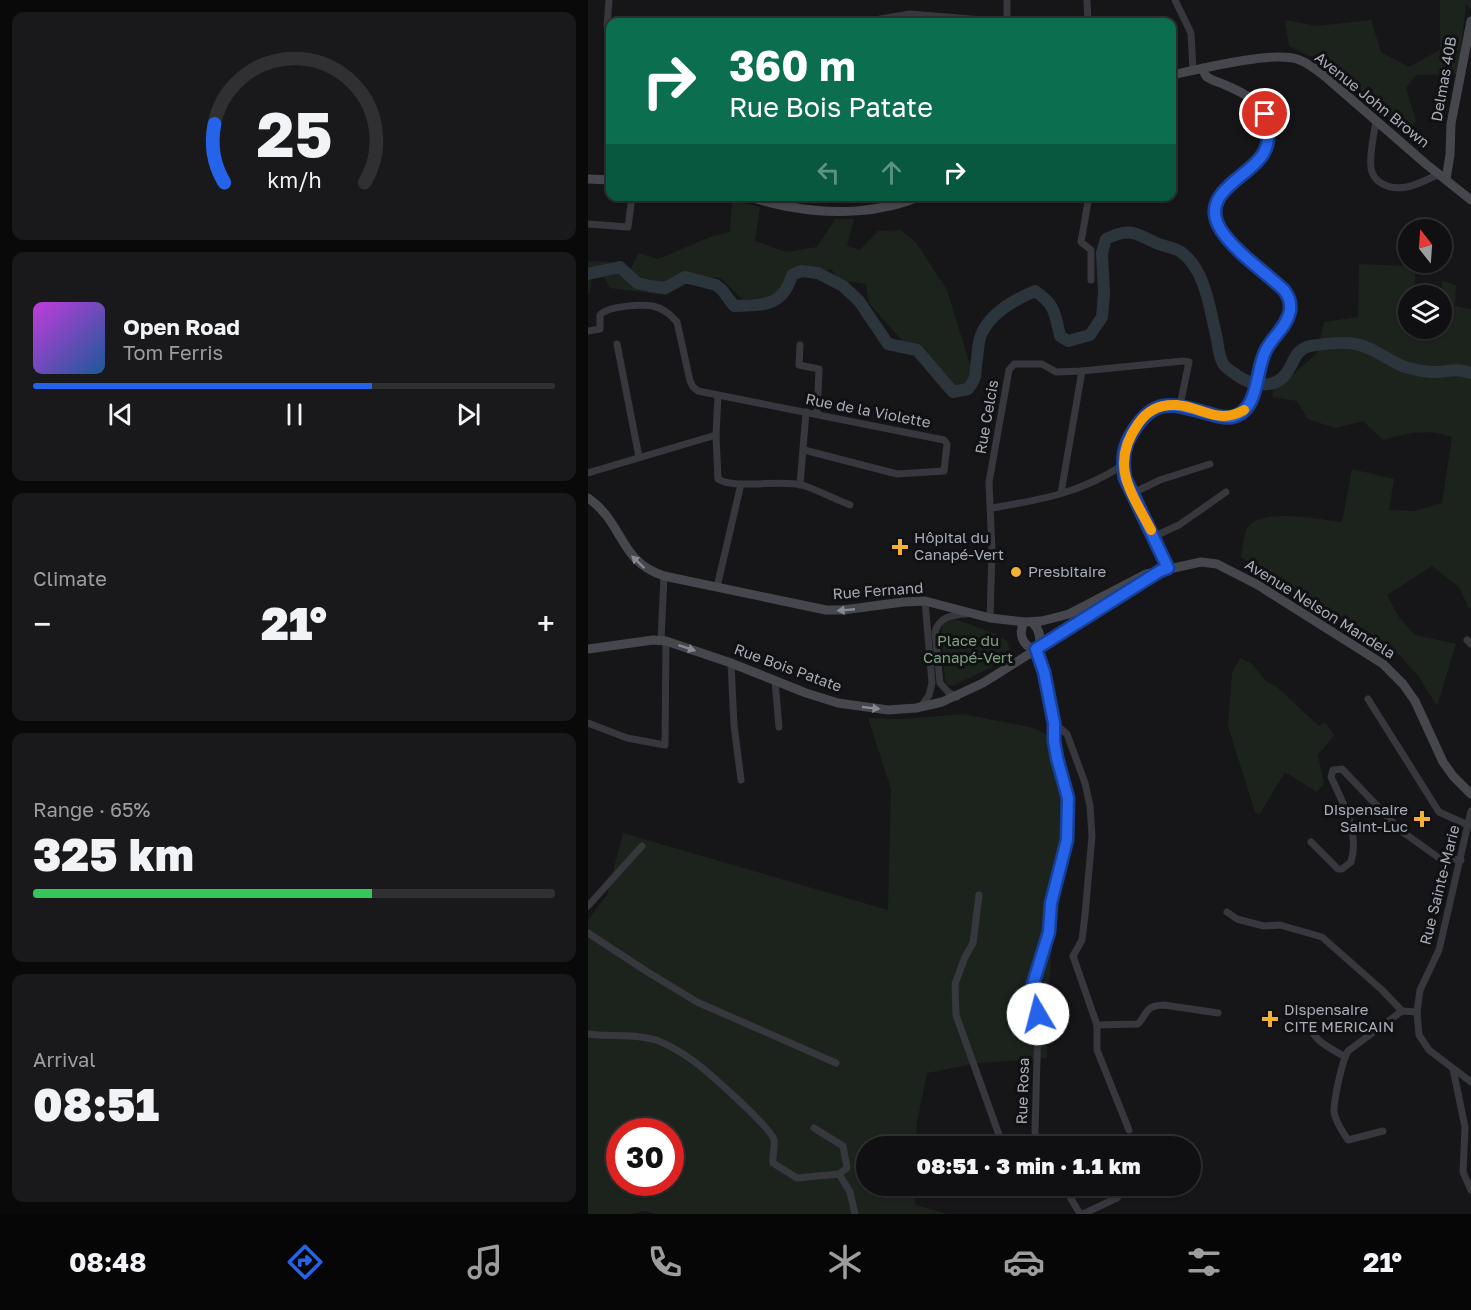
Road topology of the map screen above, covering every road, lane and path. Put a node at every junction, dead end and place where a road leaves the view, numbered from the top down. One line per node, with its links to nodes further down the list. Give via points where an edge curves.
1 (609, 0): 5 (street)
2 (1007, 0): 8 (street)
3 (1087, 0): 9 (street)
4 (1175, 0): 12 (street, via 1191,33)
5 (608, 18)
6 (886, 18): 7 (street, via 910,14)
7 (941, 18)
8 (1007, 18)
9 (1089, 18)
10 (1471, 21): 15 (street, Delmas 40B, via 1451,124 1450,155)
11 (1203, 68): 12 (street, Avenue John Brown); 14 (street, Avenue John Brown, via 1257,59 1297,59 1312,66); 32 (street, via 1208,78 1257,103 1265,114 1269,132 1262,156 1228,185 1215,211 1219,227 1229,240 1284,290 1290,299 1290,311 1266,349 1255,389 1244,410 1233,417 1219,416)
12 (1193, 70): 13 (street, Avenue John Brown)
13 (1176, 74)
14 (1376, 120): 15 (street, Avenue John Brown); 15 (street, via 1371,170 1376,180 1398,189)
15 (1442, 176): 18 (street, Avenue John Brown)
16 (588, 178): 17 (street)
17 (606, 180)
18 (1471, 200)
19 (631, 201): 25 (street, via 628,227)
20 (766, 201): 24 (street)
21 (792, 201): 24 (street)
22 (909, 201): 24 (street, via 875,209 817,211)
23 (1088, 201): 26 (street, via 1081,242 1091,250)
24 (791, 207)
25 (588, 224)
26 (1091, 280)
27 (588, 331): 31 (street, Rue de la Violette, via 600,328 603,311 639,306 663,310 677,322 693,387)
28 (617, 344): 37 (street)
29 (800, 345): 34 (street, via 799,364 819,369)
30 (1082, 371): 32 (street, Rue Celcis, via 1190,362); 44 (street); 48 (street, Rue Celcis, via 1056,372 1042,364 1014,364 1009,370 989,482)
31 (718, 396): 33 (street, Rue de la Violette); 35 (street)
32 (1180, 405): 39 (street, via 1150,410 1128,439)
33 (806, 412): 34 (street, Rue de la Violette); 36 (street)
34 (817, 414): 36 (street, Rue de la Violette, via 944,440 946,468 940,472 897,474)
35 (716, 435): 37 (street); 41 (street, via 718,479)
36 (804, 450): 42 (street)
37 (639, 457): 40 (street)
38 (1210, 464): 45 (street)
39 (1123, 465): 44 (street, via 1080,489); 45 (street)
40 (588, 473)
41 (741, 484): 42 (street); 52 (street)
42 (800, 485): 47 (street)
43 (1226, 492): 49 (street, via 1179,525)
44 (1061, 493): 48 (street)
45 (1131, 494): 49 (street)
46 (588, 498): 51 (street, Rue Fernand, one-way to 46, via 633,559 609,517)
47 (850, 505)
48 (992, 508): 55 (street, Rue Celcis)
49 (1155, 536): 50 (street)
50 (1164, 570): 56 (street, Rue Fernand, via 1140,575 1069,614); 59 (street, Rue Bois Patate); 69 (street, Avenue Nelson Mandela, via 1201,562 1217,564 1258,585 1383,664 1415,701 1443,762)
51 (664, 576): 52 (street, Rue Fernand); 57 (street)
52 (717, 587): 53 (street, Rue Fernand, one-way to 52, via 826,610)
53 (925, 601): 54 (street, Rue Fernand); 64 (street, via 932,683)
54 (968, 614): 55 (street, Rue Fernand); 62 (street, via 946,617 935,632 940,683)
55 (990, 618): 56 (street, Rue Fernand)
56 (1028, 622): 59 (street, via 1039,631); 59 (street, via 1022,639)
57 (663, 640): 58 (street, Rue Bois Patate); 60 (street, Rue Bois Patate, one-way to 60); 65 (street, via 665,746 627,738)
58 (588, 649)
59 (1036, 649): 62 (street, Rue Bois Patate); 66 (street, Rue Rosa)
60 (731, 663): 61 (street, Rue Bois Patate); 68 (street)
61 (775, 681): 64 (street, Rue Bois Patate, one-way to 64, via 851,706 888,710); 67 (street)
62 (957, 697): 64 (street, Rue Bois Patate)
63 (1368, 699): 71 (street, via 1439,812)
64 (921, 707)
65 (588, 723)
66 (1054, 723): 83 (street, via 1067,734 1090,806 1092,836 1085,915 1082,940 1074,956); 93 (street, Rue Rosa, via 1057,758 1068,798 1067,840 1051,903 1049,932 1033,984 1038,1026)
67 (779, 727)
68 (741, 780)
69 (1471, 794)
70 (1471, 811): 71 (street, Rue Sainte-Marie)
71 (1468, 825): 74 (street, Rue Sainte-Marie)
72 (1311, 842): 74 (street, via 1338,869 1351,862 1352,827 1331,777 1333,770 1342,769 1400,830 1439,858)
73 (642, 846): 76 (street)
74 (1461, 860): 80 (street, Rue Sainte-Marie, via 1439,950 1420,990)
75 (980, 895): 92 (street, via 975,937 955,984 956,1015)
76 (588, 906)
77 (1227, 912): 79 (street, via 1252,924 1280,925 1322,937)
78 (588, 933): 86 (street, via 697,1002)
79 (1402, 1011): 80 (street); 85 (street)
80 (1417, 1012): 87 (street, Rue Sainte-Marie, via 1419,1035 1429,1050)
81 (1218, 1013): 83 (street, via 1156,1005 1146,1010 1138,1024)
82 (1308, 1016): 85 (street, via 1314,1036)
83 (1096, 1025): 90 (street, via 1097,1050)
84 (588, 1034): 94 (street, via 629,1035 676,1049 762,1123 774,1139 773,1163 797,1178)
85 (1344, 1056): 91 (street, via 1334,1111 1338,1125 1348,1140)
86 (836, 1064)
87 (1453, 1070): 88 (street, Rue Sainte-Marie); 95 (street, via 1465,1127 1463,1172)
88 (1471, 1082)
89 (814, 1128): 94 (street, via 843,1146 847,1168)
90 (1130, 1130)
91 (1383, 1131)
92 (999, 1136)
93 (1035, 1136)
94 (839, 1174): 98 (street, via 850,1192)
95 (1471, 1190)
96 (1070, 1196): 99 (street)
97 (1119, 1196): 99 (street)
98 (855, 1214)
99 (1082, 1214)

